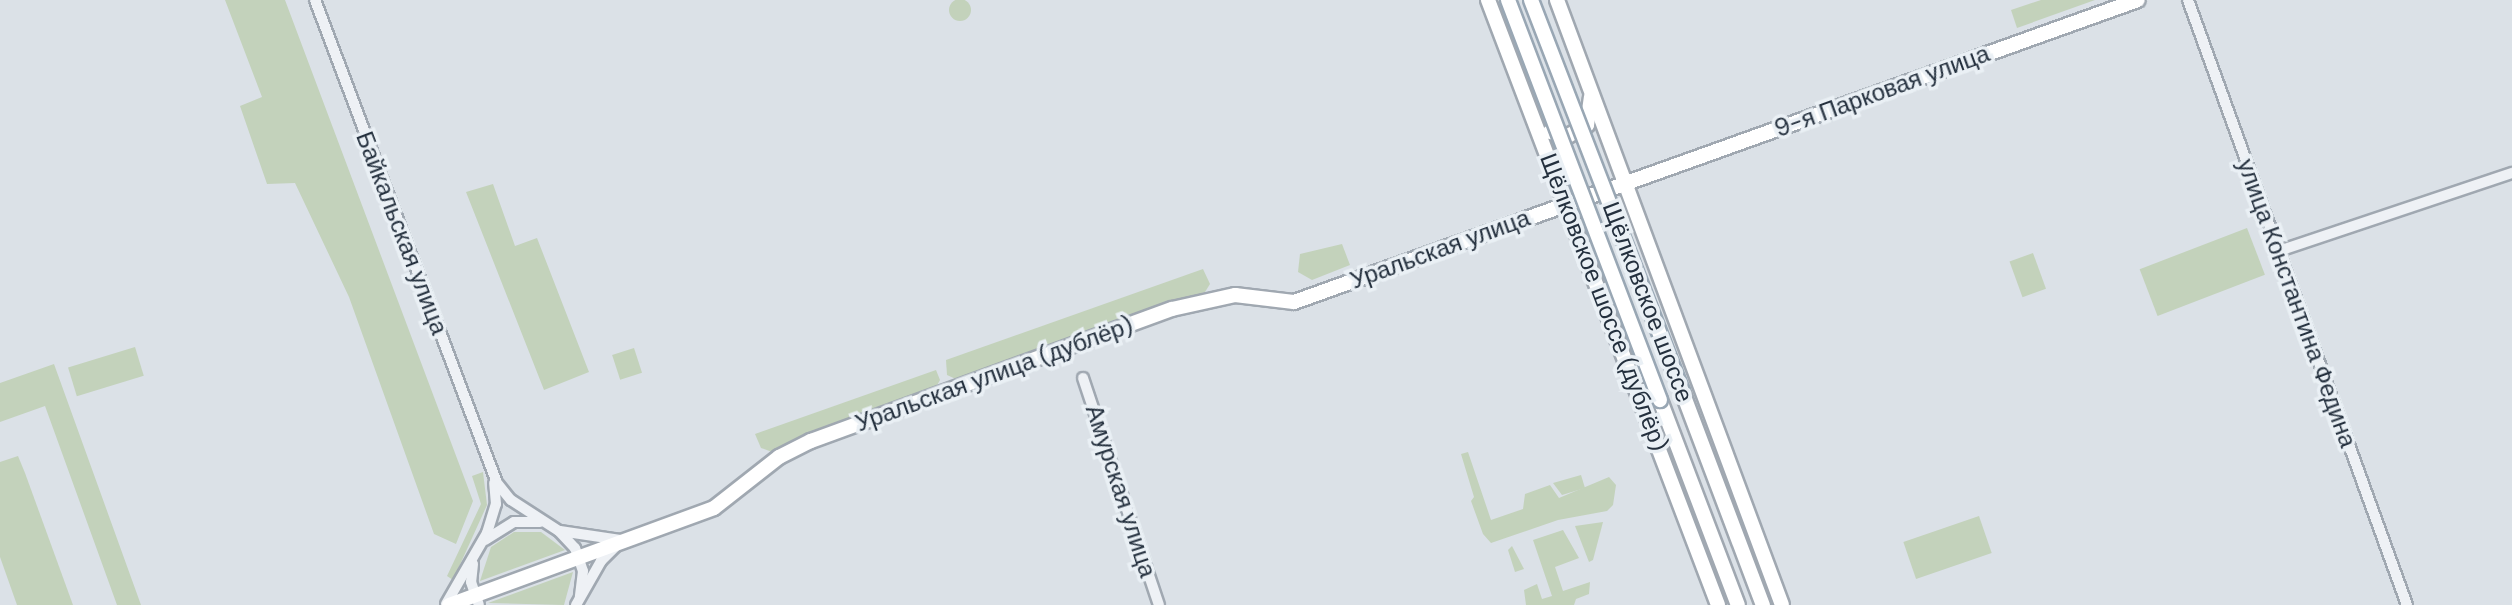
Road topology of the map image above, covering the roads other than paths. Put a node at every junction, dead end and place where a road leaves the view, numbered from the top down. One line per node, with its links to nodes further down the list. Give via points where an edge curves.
1 (315, 0): 16 (street, Байкальская улица)
2 (1488, 0): 9 (main road, Щёлковское шоссе (дублёр))
3 (1508, 0): 26 (main road, Щёлковское шоссе, bridge)
4 (1531, 0): 27 (main road, Щёлковское шоссе, bridge)
5 (1557, 0): 8 (main road)
6 (2138, 0): 11 (main road, 9-я Парковая улица)
7 (2188, 0): 13 (street, улица Константина Федина)
8 (1592, 92): 9 (main road, via 1587,125 1578,133 1557,137); 11 (main road)
9 (1533, 117): 12 (main road, Щёлковское шоссе (дублёр))
10 (2512, 173): 13 (street)
11 (1626, 183): 12 (main road, Уральская улица); 28 (main road)
12 (1566, 204): 14 (main road, Уральская улица); 25 (main road, Щёлковское шоссе (дублёр))
13 (2279, 251): 29 (street, улица Константина Федина)
14 (1294, 302): 18 (main road, Уральская улица (дублёр), via 1235,295 1160,314 811,441 779,457 714,508)
15 (1083, 378): 24 (street, Амурская улица)
16 (490, 466): 17 (street, via 503,492); 19 (street, via 496,504)
17 (556, 529): 18 (street, via 612,541); 19 (street, via 514,522); 20 (street)
18 (629, 538): 20 (main road); 22 (street, via 607,554)
19 (479, 548): 21 (street, via 472,567); 23 (street)
20 (580, 557): 21 (main road); 22 (street)
21 (477, 600): 23 (main road)
22 (577, 603)
23 (447, 605)
24 (1159, 605)
25 (1718, 605)
26 (1738, 605)
27 (1763, 605)
28 (1782, 605)
29 (2407, 605)

